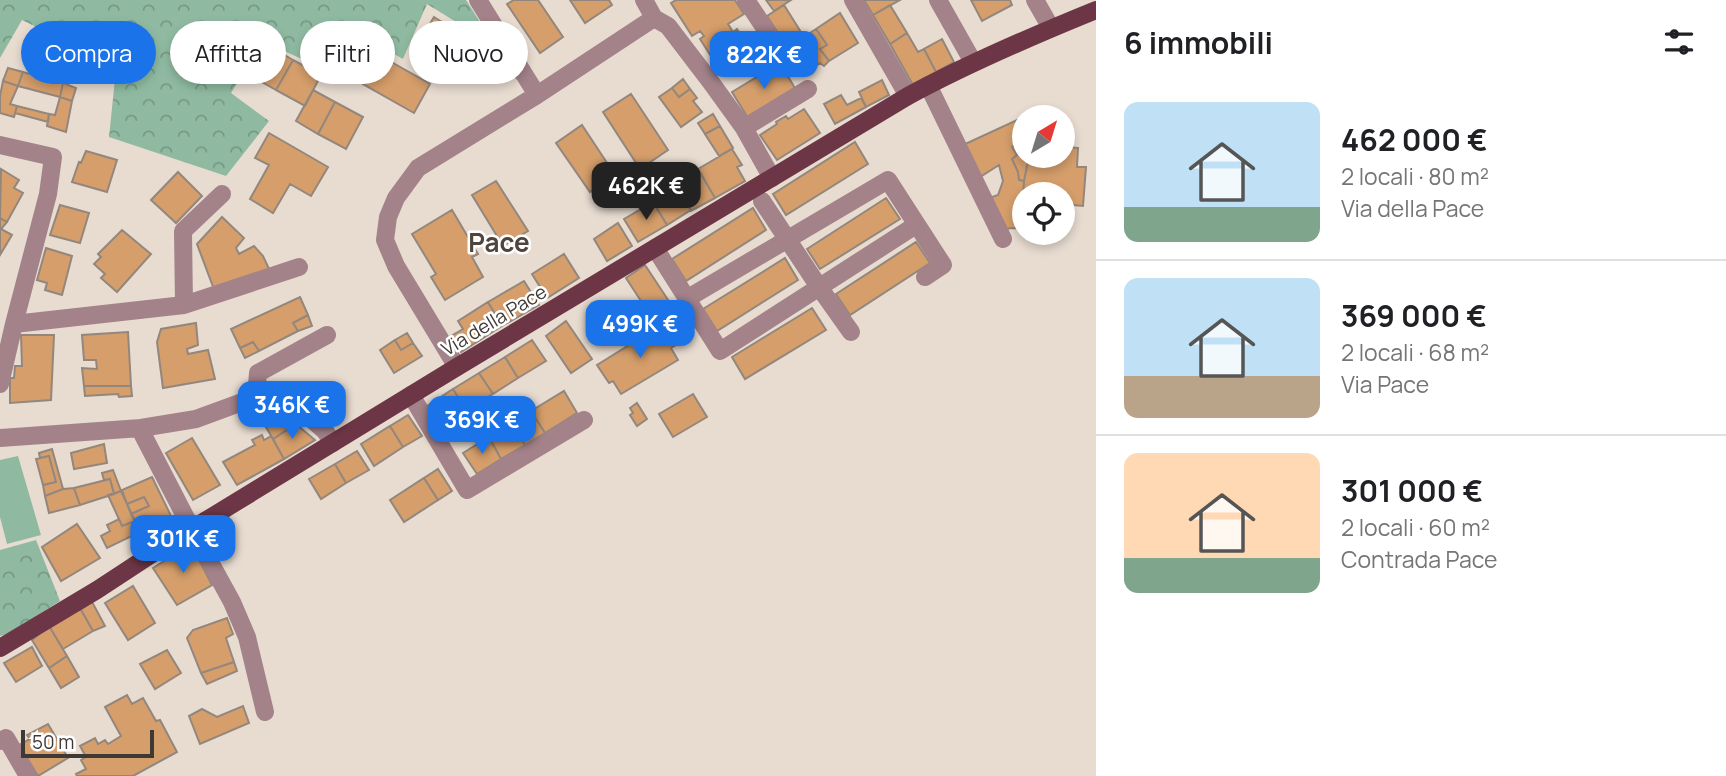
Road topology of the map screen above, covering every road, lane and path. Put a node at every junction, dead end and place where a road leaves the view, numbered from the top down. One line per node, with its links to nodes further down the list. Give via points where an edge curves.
1 (478, 0): 13 (street)
2 (746, 0): 9 (street)
3 (853, 0): 14 (street)
4 (937, 0): 10 (street)
5 (1035, 0): 8 (street)
6 (651, 6): 13 (street); 15 (street)
7 (1096, 10): 8 (main road, Via della Pace)
8 (1051, 28): 10 (main road, Via della Pace)
9 (766, 30)
10 (973, 62): 11 (main road, Via della Pace)
11 (928, 85): 14 (main road, Via della Pace); 22 (street)
12 (808, 89): 15 (street)
13 (537, 94): 33 (street, via 418,167 388,218 385,240 396,266)
14 (908, 96): 17 (main road, Via della Pace)
15 (744, 128): 17 (street)
16 (0, 145): 29 (street, via 53,157 48,194)
17 (772, 178): 23 (main road, Via della Pace)
18 (222, 194): 28 (street, via 183,231)
19 (762, 201): 21 (street)
20 (916, 225): 21 (street, via 888,180); 25 (street, via 943,265); 26 (street)
21 (787, 239): 26 (street); 27 (street)
22 (1003, 239)
23 (655, 248): 27 (street); 33 (main road, Via della Pace)
24 (299, 267): 28 (street)
25 (925, 277)
26 (819, 287): 27 (street, via 720,351); 30 (street)
27 (688, 298)
28 (184, 305): 29 (street)
29 (14, 324): 32 (street)
30 (852, 332)
31 (327, 335): 36 (street, via 258,373)
32 (4, 349): 34 (street)
33 (457, 367): 35 (main road, Via della Pace)
34 (0, 384)
35 (411, 395): 37 (street, via 467,490); 40 (main road, Via della Pace)
36 (256, 397): 38 (street, via 196,419); 40 (street, via 274,395 292,402 325,430)
37 (584, 420)
38 (141, 428): 39 (street); 42 (street, via 232,602 247,637)
39 (0, 438)
40 (333, 443): 41 (main road, Via della Pace, bridge)
41 (0, 648)
42 (265, 712)
43 (0, 741): 44 (street, via 6,738)
44 (28, 776)

